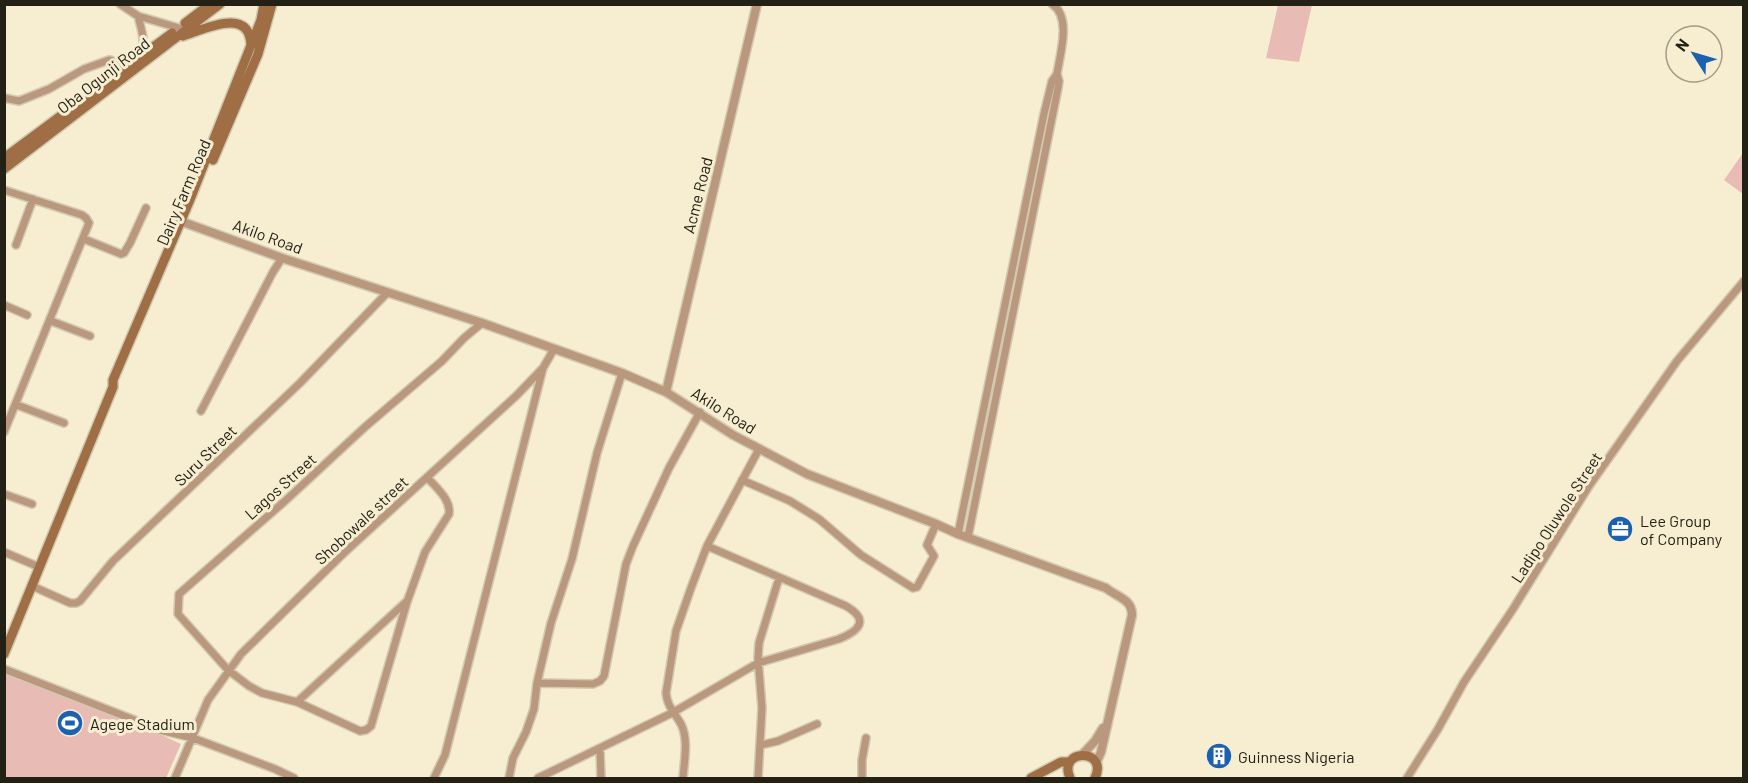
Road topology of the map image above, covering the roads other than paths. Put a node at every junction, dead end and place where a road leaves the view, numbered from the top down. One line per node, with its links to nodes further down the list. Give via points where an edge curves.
1 (120, 4): 8 (street)
2 (220, 4): 10 (main road, Oba Ogunji Road)
3 (264, 4): 11 (main road, Dairy Farm Road)
4 (272, 4): 23 (main road, Dairy Farm Road, via 258,54)
5 (757, 4): 37 (street, Acme Road)
6 (1052, 4): 15 (street, via 1061,12 1064,22 1059,81)
7 (209, 5): 9 (main road, Oba Ogunji Road)
8 (138, 16): 9 (street); 12 (street, via 143,48)
9 (179, 28): 12 (main road, Oba Ogunji Road)
10 (172, 40): 11 (main road, via 224,23 238,24 246,28); 13 (main road, Oba Ogunji Road)
11 (250, 47): 23 (main road, Dairy Farm Road)
12 (137, 59): 13 (main road, Oba Ogunji Road)
13 (125, 72): 14 (street, via 118,62 109,60 19,101); 16 (main road, Oba Ogunji Road); 17 (main road, Oba Ogunji Road, via 70,121)
14 (5, 98)
15 (1048, 114): 20 (street); 21 (street)
16 (4, 158)
17 (4, 169)
18 (4, 190): 19 (street)
19 (33, 199): 24 (street, via 86,218 89,223); 25 (street)
20 (1026, 205): 21 (street); 49 (street)
21 (1034, 206): 50 (street)
22 (146, 208): 24 (street, via 124,253)
23 (183, 222): 26 (street, Akilo Road); 53 (main road, Dairy Farm Road, via 113,380)
24 (84, 238): 31 (street)
25 (16, 245)
26 (282, 258): 28 (street, Akilo Road); 39 (street)
27 (1743, 281): 86 (street, Ladipo Oluwole Street, via 1677,361 1589,486)
28 (387, 293): 32 (street, Akilo Road); 55 (street, Suru Street, via 300,383 113,561 80,601 70,603)
29 (4, 305): 30 (street)
30 (27, 315)
31 (51, 321): 33 (street); 38 (street)
32 (482, 323): 34 (street, Akilo Road); 60 (street, Lagos Street, via 179,594 178,614)
33 (90, 336)
34 (554, 349): 35 (street); 36 (street, Akilo Road)
35 (543, 368): 44 (street, Shobowale street); 75 (street, via 446,755)
36 (622, 373): 37 (street, Akilo Road); 61 (street)
37 (666, 392): 40 (street, Akilo Road)
38 (17, 405): 41 (street); 42 (street)
39 (201, 411)
40 (700, 412): 43 (street, Akilo Road); 61 (street, via 629,555 604,676 593,684)
41 (64, 423)
42 (4, 432)
43 (759, 449): 45 (street); 48 (street, Akilo Road, via 807,474)
44 (427, 477): 56 (street, Lagos Street, via 450,508 425,552); 60 (street, Shobowale street, via 345,552)
45 (742, 480): 48 (street, via 819,519 853,549 913,588 933,559 927,545); 51 (street)
46 (4, 494): 47 (street)
47 (32, 504)
48 (936, 524): 49 (street, Akilo Road)
49 (958, 534): 50 (street, Akilo Road)
50 (968, 537): 64 (street, Akilo Road, via 1106,588 1130,604 1132,615)
51 (707, 546): 54 (street); 63 (street, via 676,631 666,693)
52 (4, 552): 53 (street)
53 (39, 567): 55 (main road, Dairy Farm Road)
54 (779, 578): 58 (street, via 759,643); 58 (street, via 846,606 857,612 860,622 851,634 839,639)
55 (32, 586): 57 (main road, Dairy Farm Road)
56 (407, 602): 62 (street); 62 (street, Lagos Street, via 371,726 360,731)
57 (4, 654)
58 (758, 663): 63 (street); 68 (street)
59 (4, 669): 66 (street, via 160,730)
60 (228, 670): 62 (street, Lagos Street, via 262,693); 66 (street, Shobowale street, via 208,700)
61 (537, 683): 76 (street, via 534,709 513,758)
62 (297, 702)
63 (672, 713): 69 (street); 79 (street, via 681,725 685,743)
64 (1107, 720): 70 (street, Akilo Road); 72 (street, Akilo Road)
65 (817, 724): 68 (street)
66 (193, 738): 73 (street, Shobowale street); 74 (street)
67 (866, 738): 81 (street)
68 (761, 745): 80 (street)
69 (600, 749): 77 (street); 78 (street)
70 (1082, 755): 71 (main road); 72 (main road, via 1091,757)
71 (1070, 762): 82 (main road, via 1061,762); 84 (main road)
72 (1097, 766): 85 (main road)
73 (175, 778)
74 (294, 778)
75 (434, 778)
76 (509, 778)
77 (538, 778)
78 (601, 778)
79 (683, 778)
80 (758, 778)
81 (862, 778)
82 (1032, 778): 83 (main road)
83 (1045, 778)
84 (1070, 778)
85 (1100, 778)
86 (1407, 778)

